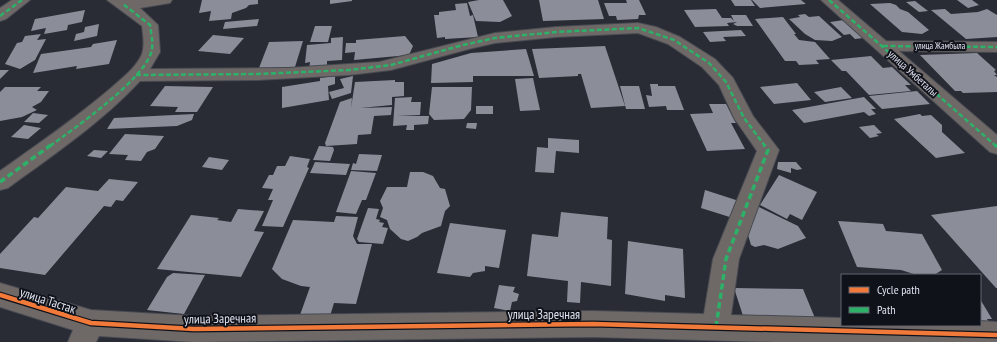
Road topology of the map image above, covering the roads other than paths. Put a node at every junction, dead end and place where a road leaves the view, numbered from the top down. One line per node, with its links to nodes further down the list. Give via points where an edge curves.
1 (22, 0): 5 (street)
2 (164, 0): 4 (street, via 148,3)
3 (829, 0): 6 (street, улица Умбеталы)
4 (119, 2): 8 (street, via 150,25 151,55)
5 (0, 16)
6 (883, 46): 7 (street, улица Жамбыла); 9 (street, улица Умбеталы)
7 (997, 47)
8 (136, 75): 10 (street); 12 (street, via 306,72 380,67 411,61 476,42 526,34 638,28 653,30 674,39 704,59 726,82 746,123 768,150 726,259)
9 (997, 147)
10 (0, 182)
11 (0, 295): 13 (street, улица Тастак)
12 (716, 327): 13 (street, улица Заречная, via 585,324 194,329); 14 (street, улица Заречная)
13 (86, 333)
14 (997, 335)

